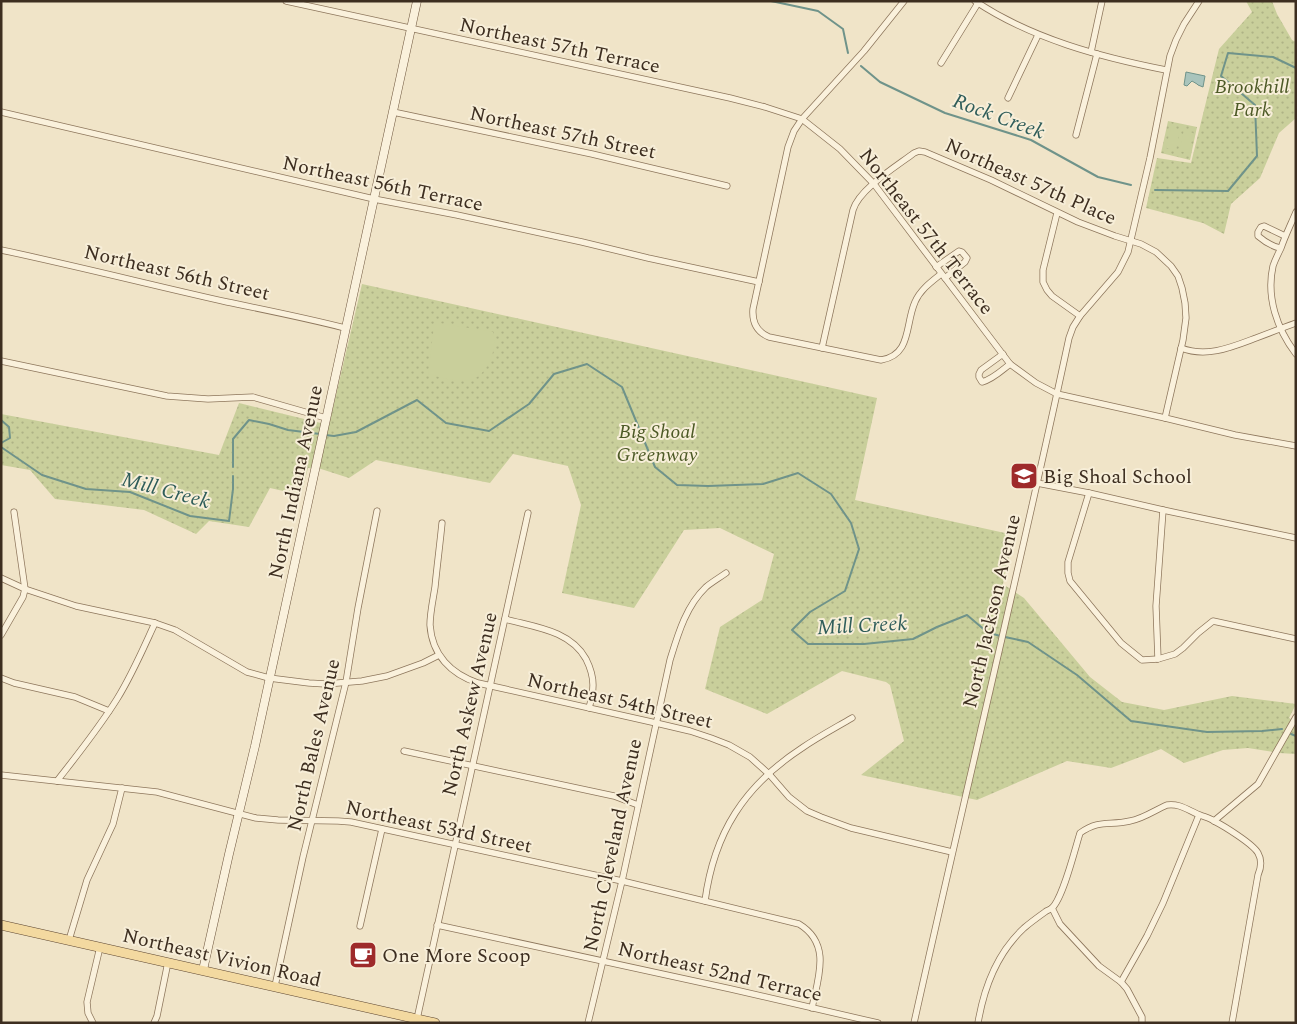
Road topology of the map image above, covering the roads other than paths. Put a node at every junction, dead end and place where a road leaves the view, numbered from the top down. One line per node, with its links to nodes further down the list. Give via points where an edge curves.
1 (286, 1): 7 (street, Northeast 57th Terrace)
2 (417, 1): 7 (street, North Indiana Avenue)
3 (904, 1): 15 (street, via 856,61)
4 (1102, 1): 9 (street)
5 (1199, 1): 11 (street, North Jackson Avenue, via 1186,19)
6 (976, 2): 8 (street); 10 (street)
7 (411, 29): 14 (street, North Indiana Avenue); 15 (street, Northeast 57th Terrace, via 730,98)
8 (1038, 35): 9 (street); 12 (street)
9 (1094, 53): 11 (street); 16 (street)
10 (941, 63)
11 (1166, 70): 23 (street, North Jackson Avenue)
12 (1008, 98)
13 (1, 112): 19 (street, Northeast 56th Terrace)
14 (392, 112): 18 (street, Northeast 57th Street); 19 (street, North Indiana Avenue)
15 (802, 119): 17 (street, Northeast 57th Terrace, via 840,149); 28 (street, via 788,147)
16 (1076, 135)
17 (874, 184): 21 (street, Northeast 57th Place, via 919,151 991,180); 26 (street, Northeast 57th Terrace); 33 (street, via 854,206)
18 (727, 186)
19 (374, 199): 28 (street, Northeast 56th Terrace); 31 (street, North Indiana Avenue)
20 (1296, 212): 22 (street)
21 (1057, 213): 23 (street, Northeast 57th Place); 29 (street, via 1042,270 1043,282 1052,296)
22 (1285, 236): 24 (street); 24 (street, via 1264,226 1258,232 1263,241)
23 (1131, 240): 29 (street, North Jackson Avenue, via 1118,272); 34 (street, Northeast 57th Place, via 1156,252 1178,276 1186,310)
24 (1280, 248): 32 (street, via 1271,285)
25 (1, 250): 31 (street, Northeast 56th Street)
26 (936, 267): 27 (street, Northeast 57th Terrace); 27 (street, via 959,252 965,255 965,262)
27 (943, 276): 33 (street, via 924,288 913,307 901,349 888,358 881,360); 35 (street, Northeast 57th Terrace)
28 (760, 282): 33 (street, via 753,318 762,333)
29 (1080, 316): 39 (street, North Jackson Avenue, via 1069,338)
30 (1296, 323): 32 (street)
31 (345, 328): 40 (street, North Indiana Avenue)
32 (1280, 328): 34 (street, via 1222,350 1209,352); 36 (street)
33 (822, 348)
34 (1181, 348): 41 (street, Northeast 57th Place)
35 (1003, 354): 38 (street, Northeast 57th Terrace); 38 (street, via 981,370 980,380 986,381)
36 (1296, 354)
37 (1, 361): 40 (street, via 167,396 208,399 252,396)
38 (1010, 364): 39 (street, Northeast 57th Terrace, via 1036,384)
39 (1057, 394): 41 (street, Northeast 57th Terrace); 43 (street, North Jackson Avenue)
40 (326, 418): 61 (street, North Indiana Avenue)
41 (1165, 418): 42 (street, Northeast 57th Terrace)
42 (1296, 446)
43 (1037, 484): 44 (street); 82 (street, North Jackson Avenue)
44 (1089, 493): 45 (street); 59 (street, via 1068,562 1070,581 1127,648 1142,660)
45 (1163, 510): 50 (street); 59 (street, via 1156,606)
46 (377, 511): 62 (street, North Bales Avenue)
47 (14, 512): 53 (street)
48 (528, 513): 54 (street, North Askew Avenue)
49 (442, 523): 58 (street, via 430,619 432,638)
50 (1296, 538)
51 (726, 573): 68 (street, North Cleveland Avenue, via 701,592 684,618 670,660)
52 (1, 578): 53 (street)
53 (25, 589): 55 (street, via 76,606); 56 (street)
54 (505, 619): 63 (street, North Askew Avenue); 64 (street, via 560,635 579,649 592,675 593,692)
55 (156, 623): 61 (street, via 175,630 247,672); 65 (street)
56 (1, 635)
57 (1296, 639): 59 (street, via 1213,620 1175,654)
58 (439, 655): 62 (street, via 387,676); 63 (street, Northeast 54th Street, via 461,676)
59 (1158, 660)
60 (1, 678): 65 (street, via 75,697)
61 (270, 678): 62 (street, via 326,684); 76 (street, North Indiana Avenue)
62 (346, 682): 78 (street, North Bales Avenue)
63 (490, 686): 64 (street, Northeast 54th Street); 70 (street, North Askew Avenue)
64 (589, 708): 68 (street, Northeast 54th Street)
65 (109, 711): 73 (street)
66 (1296, 717): 79 (street, via 1258,784)
67 (852, 718): 71 (street, via 802,748)
68 (656, 723): 71 (street, Northeast 54th Street, via 729,745 750,757); 75 (street, North Cleveland Avenue)
69 (404, 751): 70 (street)
70 (472, 766): 75 (street, via 614,796); 81 (street, North Askew Avenue)
71 (768, 774): 82 (street, Northeast 54th Street, via 789,797 821,817 851,828); 84 (street, via 738,807 724,833 711,868)
72 (1, 775): 73 (street, Northeast 53rd Street)
73 (57, 781): 74 (street, Northeast 53rd Street)
74 (122, 788): 76 (street, Northeast 53rd Street, via 167,794); 89 (street, via 113,824 87,880)
75 (638, 805): 83 (street, North Cleveland Avenue)
76 (239, 813): 78 (street, Northeast 53rd Street, via 256,818); 93 (street, North Indiana Avenue)
77 (1199, 815): 79 (street); 85 (street, via 1167,804 1129,822 1095,824 1087,828 1080,833 1064,884); 94 (street, via 1163,903)
78 (312, 821): 80 (street, Northeast 53rd Street, via 344,822); 95 (street, North Bales Avenue)
79 (1214, 821): 106 (street, via 1253,846 1261,864)
80 (382, 829): 81 (street, Northeast 53rd Street); 88 (street)
81 (454, 845): 83 (street, Northeast 53rd Street); 87 (street, North Askew Avenue)
82 (952, 852): 103 (street, North Jackson Avenue)
83 (622, 881): 84 (street, Northeast 53rd Street); 91 (street, North Cleveland Avenue)
84 (705, 901): 96 (street, Northeast 53rd Street, via 799,924 806,929 817,942 821,959)
85 (1052, 908): 94 (street, via 1060,924 1099,966); 104 (street, via 1022,930 1002,956 988,983)
86 (1, 925): 89 (main road, Northeast Vivion Road)
87 (437, 925): 91 (street, Northeast 52nd Terrace); 97 (street, North Askew Avenue)
88 (360, 926)
89 (69, 940): 90 (main road, Northeast Vivion Road)
90 (100, 947): 92 (main road, Northeast Vivion Road); 98 (street, via 87,1002)
91 (604, 961): 96 (street, Northeast 52nd Terrace); 101 (street, North Cleveland Avenue)
92 (168, 962): 93 (main road, Northeast Vivion Road); 99 (street)
93 (202, 970): 95 (main road, Northeast Vivion Road)
94 (1121, 982): 105 (street, via 1142,1017)
95 (275, 986): 97 (main road, Northeast Vivion Road)
96 (812, 1008): 102 (street, Northeast 52nd Terrace)
97 (417, 1019): 100 (main road, Northeast Vivion Road)
98 (92, 1023)
99 (154, 1023)
100 (435, 1023)
101 (588, 1023)
102 (878, 1023)
103 (914, 1023)
104 (978, 1023)
105 (1142, 1023)
106 (1232, 1023)

